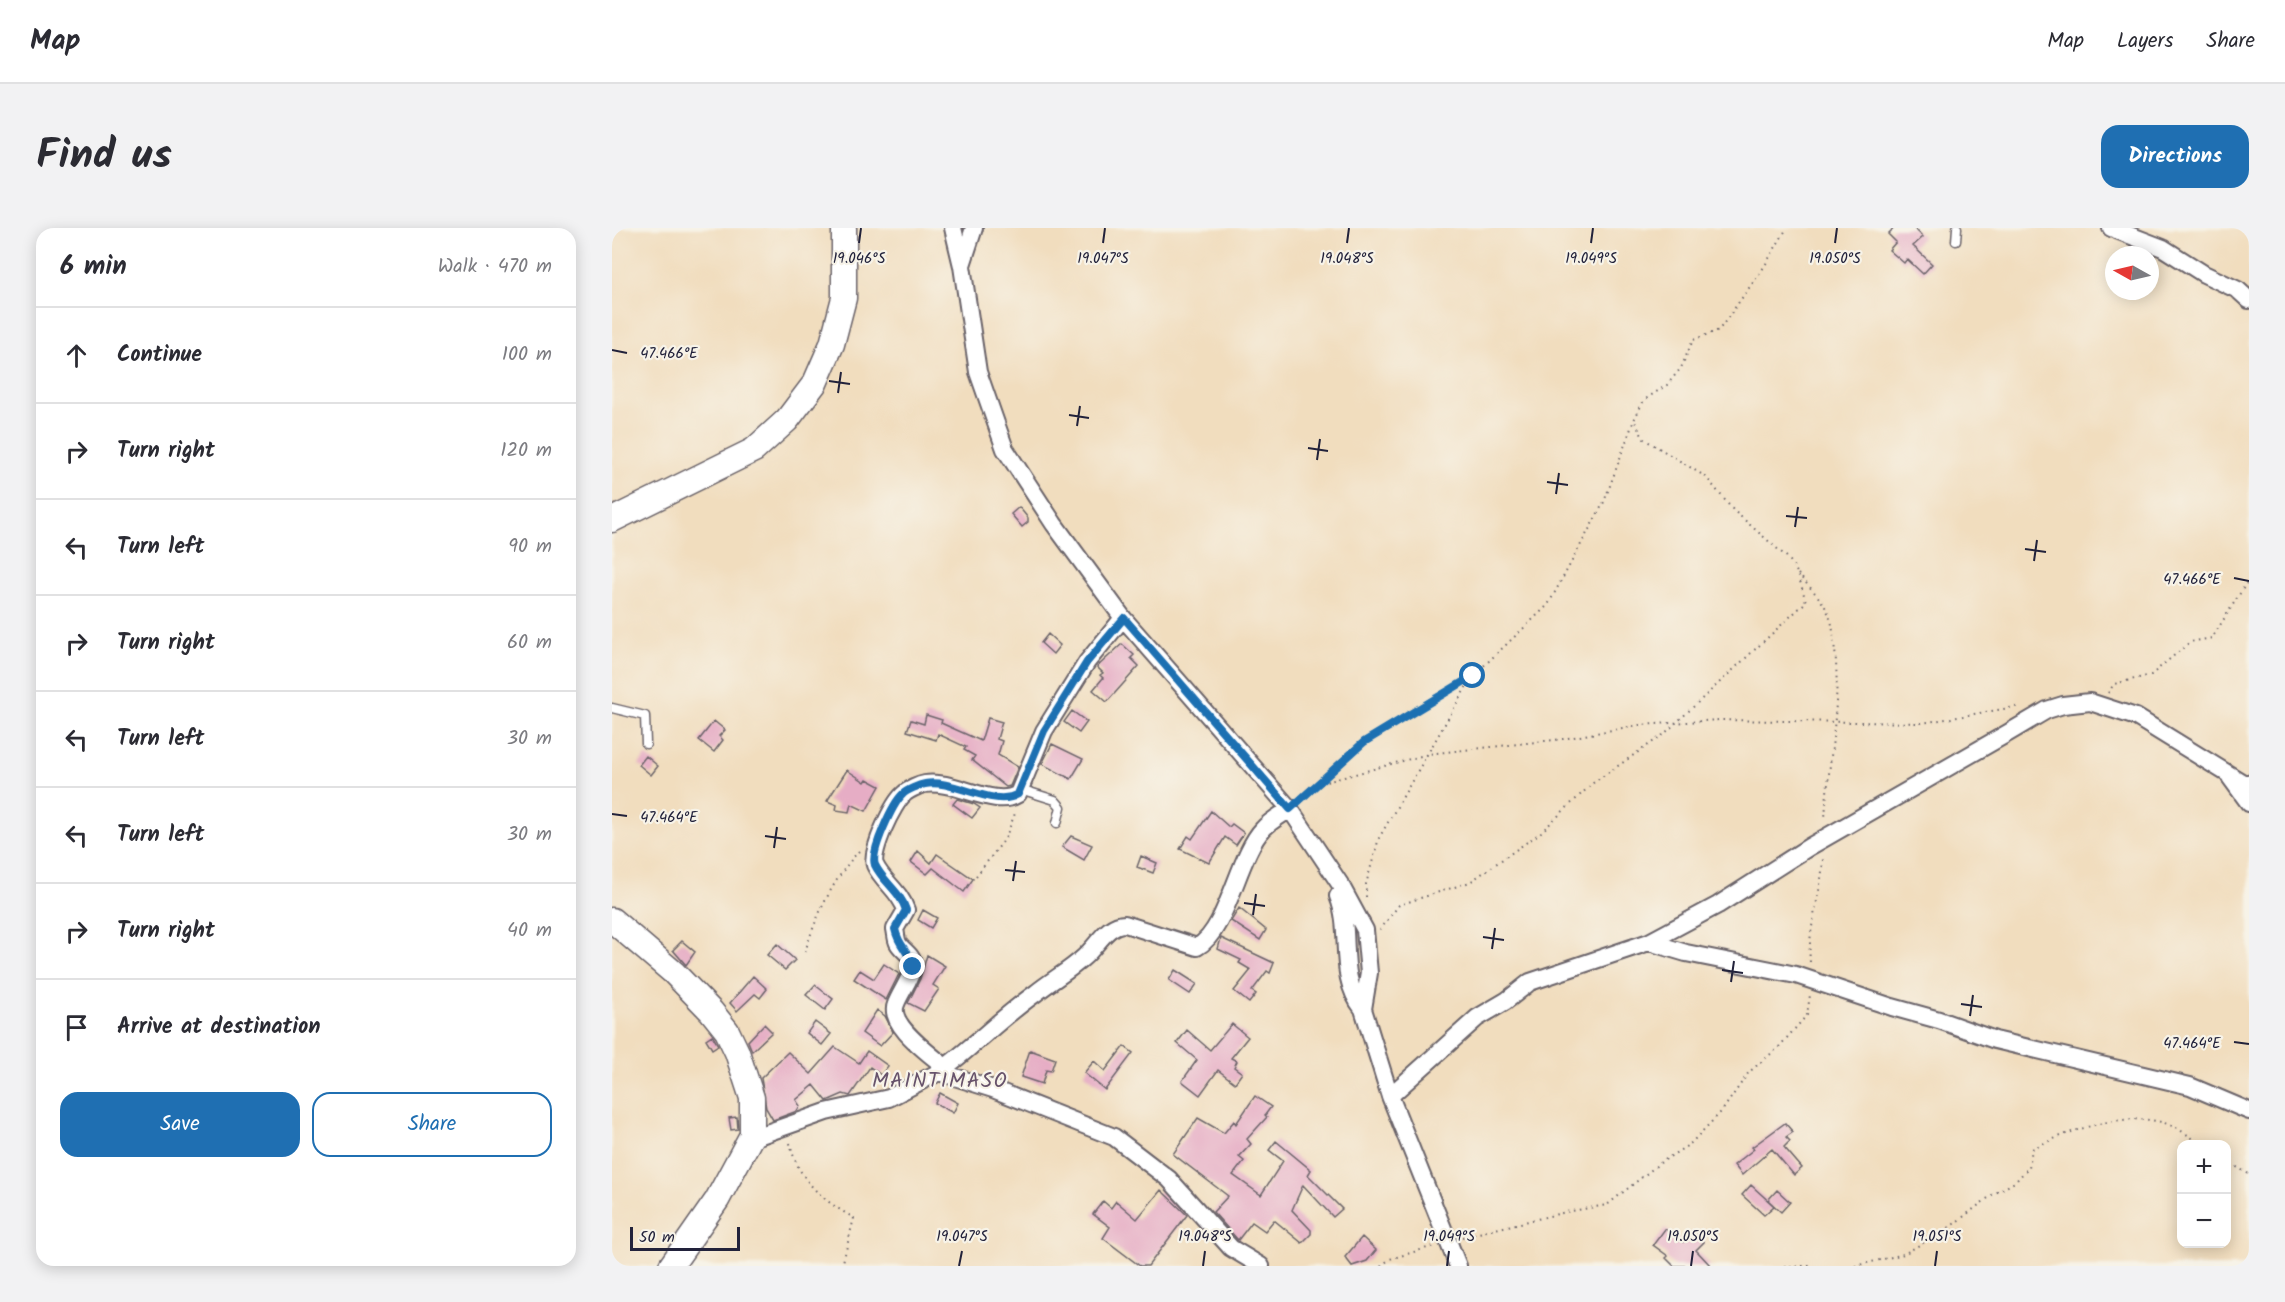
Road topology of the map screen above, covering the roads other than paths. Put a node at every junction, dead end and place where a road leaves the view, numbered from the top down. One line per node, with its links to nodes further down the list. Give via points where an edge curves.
1 (844, 228): 9 (street, via 844,298 832,344 815,383 787,420 754,450)
2 (953, 228): 7 (street)
3 (974, 228): 7 (street)
4 (1957, 228): 6 (lane)
5 (2111, 228): 8 (street, via 2163,248)
6 (1956, 241)
7 (962, 266): 10 (street, via 978,372 1005,449 1054,524)
8 (2249, 300)
9 (612, 520)
10 (1124, 618): 15 (street, via 1087,662 1044,731); 17 (street)
11 (612, 708): 12 (lane, via 645,716)
12 (646, 744)
13 (2228, 774): 14 (street); 16 (street); 21 (street, via 2136,717 2090,702 2063,705 2047,710)
14 (2249, 783)
15 (1019, 792): 18 (lane, via 1055,800 1061,807); 23 (street, via 1012,798 990,797 926,784 903,794 873,852 875,865 902,897 906,910 895,929 898,944 911,958 913,967 894,1008 896,1016 909,1038 926,1049)
16 (2249, 802)
17 (1290, 809): 19 (street); 23 (street, via 1262,830 1226,908 1203,944 1197,947 1116,924 1061,977 1036,992)
18 (1057, 823)
19 (1321, 856): 22 (street, via 1346,919 1344,951 1354,998); 22 (street, via 1372,932)
20 (612, 920): 26 (street, via 674,974 727,1031 752,1098)
21 (1649, 942): 24 (street, via 1530,982 1506,1002 1477,1018); 25 (street, via 1812,980 1995,1040 2190,1086)
22 (1363, 1009): 24 (street)
23 (942, 1070): 26 (street, via 889,1098); 28 (street, via 1114,1137 1169,1179 1231,1248)
24 (1390, 1096): 29 (street)
25 (2249, 1111)
26 (752, 1135): 27 (street, via 717,1200)
27 (671, 1266)
28 (1261, 1266)
29 (1458, 1266)

